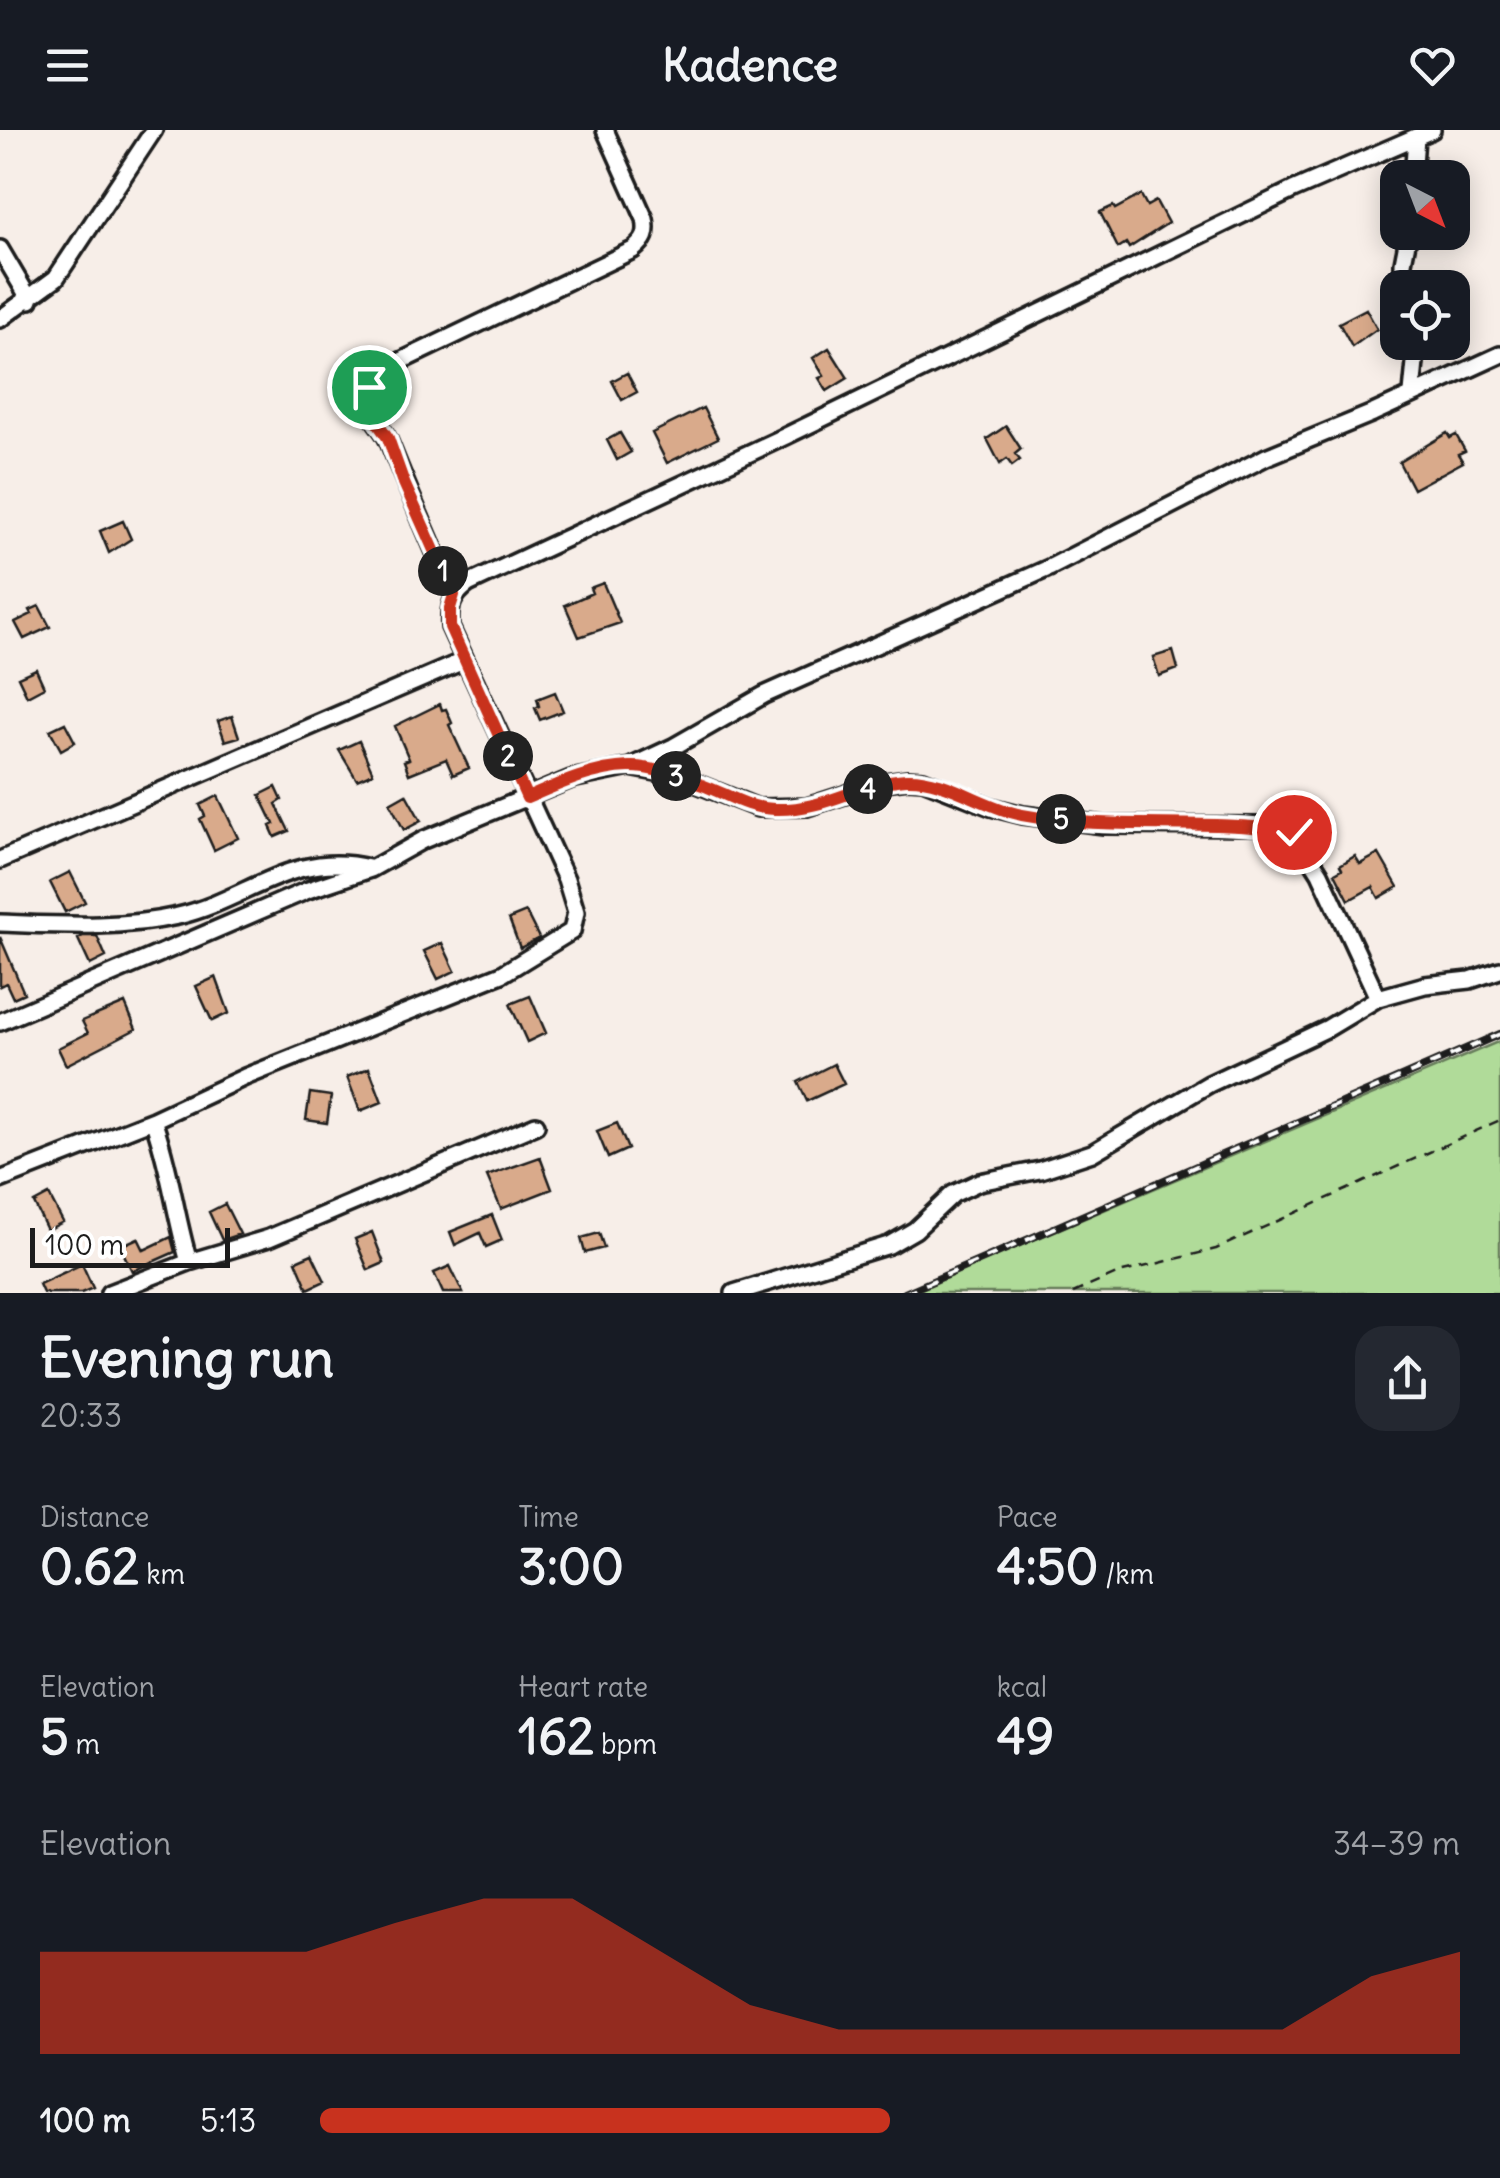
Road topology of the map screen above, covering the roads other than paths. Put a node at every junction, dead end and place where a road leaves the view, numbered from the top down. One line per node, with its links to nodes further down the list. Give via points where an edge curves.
1 (154, 130): 6 (street, via 56,278)
2 (605, 130): 11 (street, via 645,219 643,242 400,361 369,387 370,412 388,438)
3 (1424, 133): 4 (street); 11 (street)
4 (1418, 160)
5 (0, 250): 6 (street)
6 (30, 300): 7 (street)
7 (0, 319)
8 (1500, 355): 10 (street)
9 (1415, 360): 10 (street)
10 (1412, 393): 13 (street, via 1266,457 1050,568 764,695)
11 (454, 595): 12 (street, via 450,627)
12 (463, 661): 14 (street); 15 (street)
13 (630, 766): 14 (street, via 571,779); 19 (street, via 677,776 758,808 808,807 908,779 1023,815 1294,832)
14 (527, 798): 16 (street); 21 (street, via 566,880 576,912 572,931 502,974 245,1076)
15 (0, 860)
16 (371, 868): 17 (street, via 344,862 294,869 204,909 128,924); 20 (street)
17 (0, 922)
18 (1500, 970): 19 (street)
19 (1378, 998): 26 (street, via 1092,1153 979,1182 953,1194 889,1245)
20 (0, 1022)
21 (154, 1120): 23 (street); 24 (street)
22 (536, 1125): 24 (street, via 269,1238)
23 (0, 1180)
24 (188, 1262): 25 (street)
25 (109, 1293)
26 (734, 1293)

